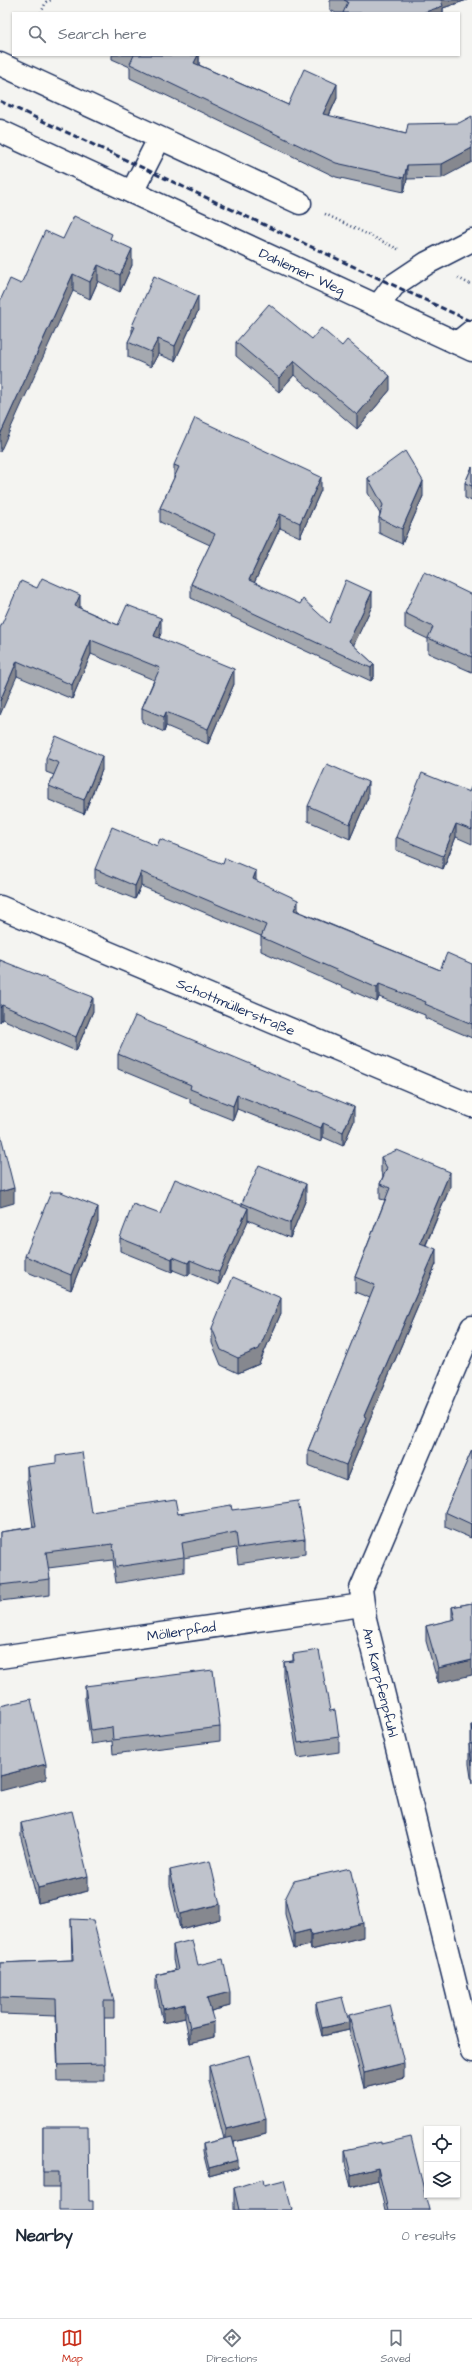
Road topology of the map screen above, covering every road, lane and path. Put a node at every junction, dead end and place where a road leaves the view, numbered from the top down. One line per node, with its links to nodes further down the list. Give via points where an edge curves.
1 (51, 0): 2 (path, via 46,2)
2 (41, 12)
3 (0, 64): 5 (street)
4 (0, 131): 6 (street, Dahlemer Weg)
5 (159, 139): 6 (street); 7 (street)
6 (132, 192): 9 (street, Dahlemer Weg)
7 (300, 203)
8 (472, 240): 9 (street, via 427,263 394,285)
9 (378, 306): 10 (street, Dahlemer Weg)
10 (467, 341)
11 (0, 907): 12 (street, Schottmüllerstraße)
12 (472, 1106)
13 (472, 1327): 14 (street, Am Karpfenpfuhl, via 364,1582)
14 (362, 1606): 15 (street, Möllerpfad); 16 (street, Am Karpfenpfuhl)
15 (0, 1657)
16 (472, 2052)

